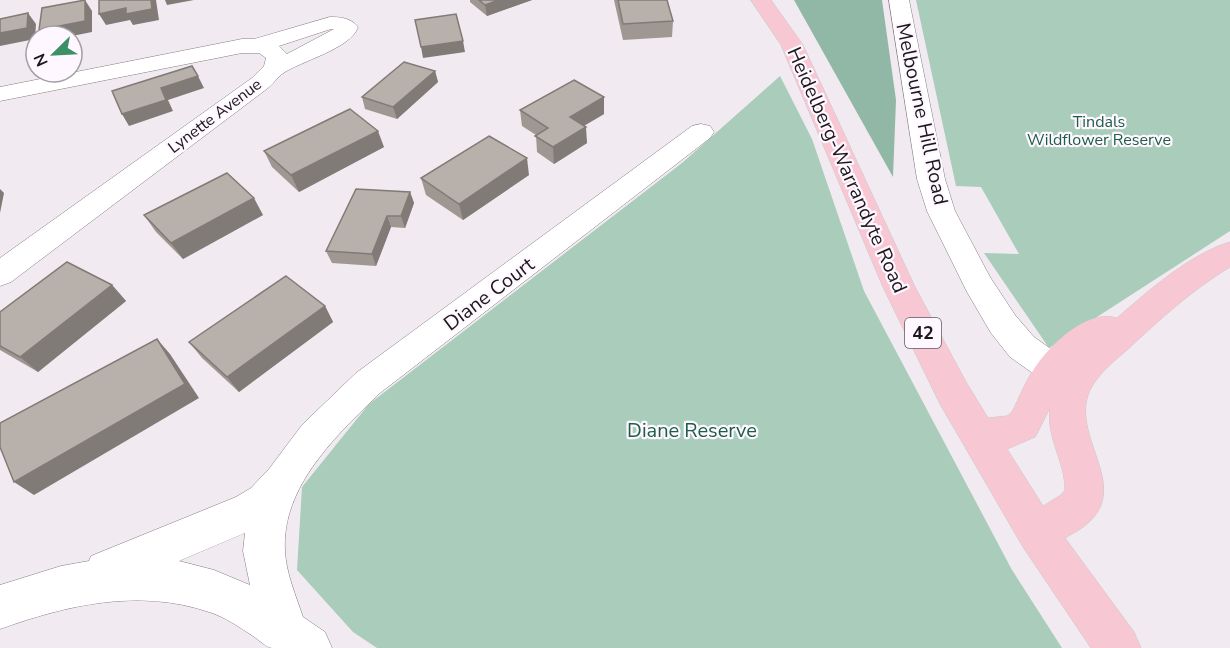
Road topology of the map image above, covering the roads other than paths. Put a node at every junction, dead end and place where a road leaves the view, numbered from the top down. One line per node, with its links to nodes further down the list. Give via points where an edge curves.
1 (761, 0): 10 (main road, Heidelberg-Warrandyte Road / 42, via 792,45 899,287)
2 (899, 0): 9 (street, Melbourne Hill Road, via 931,179 941,211 1003,324 1022,347)
3 (254, 46): 4 (street, Lynette Avenue, via 275,52 278,61); 4 (street, via 325,24 347,27 338,37); 5 (street, Lynette Avenue)
4 (274, 69): 8 (street, Lynette Avenue, via 234,103)
5 (0, 94)
6 (701, 132): 11 (street, Diane Court, via 368,383)
7 (1230, 253): 9 (main road, via 1179,284 1100,352)
8 (0, 274)
9 (1064, 376): 10 (main road, via 1042,385 1022,426); 12 (main road, via 1070,441 1084,475 1085,496 1074,509)
10 (977, 435): 12 (main road, Heidelberg-Warrandyte Road / 42)
11 (290, 470): 13 (street, Diane Court, via 270,496 250,511); 15 (street, Diane Court, via 271,509 264,546 268,569)
12 (1036, 533): 16 (main road, Heidelberg-Warrandyte Road / 42)
13 (64, 587): 14 (street); 15 (street, via 135,577 186,583 242,604)
14 (0, 607)
15 (297, 640)
16 (1118, 648)

